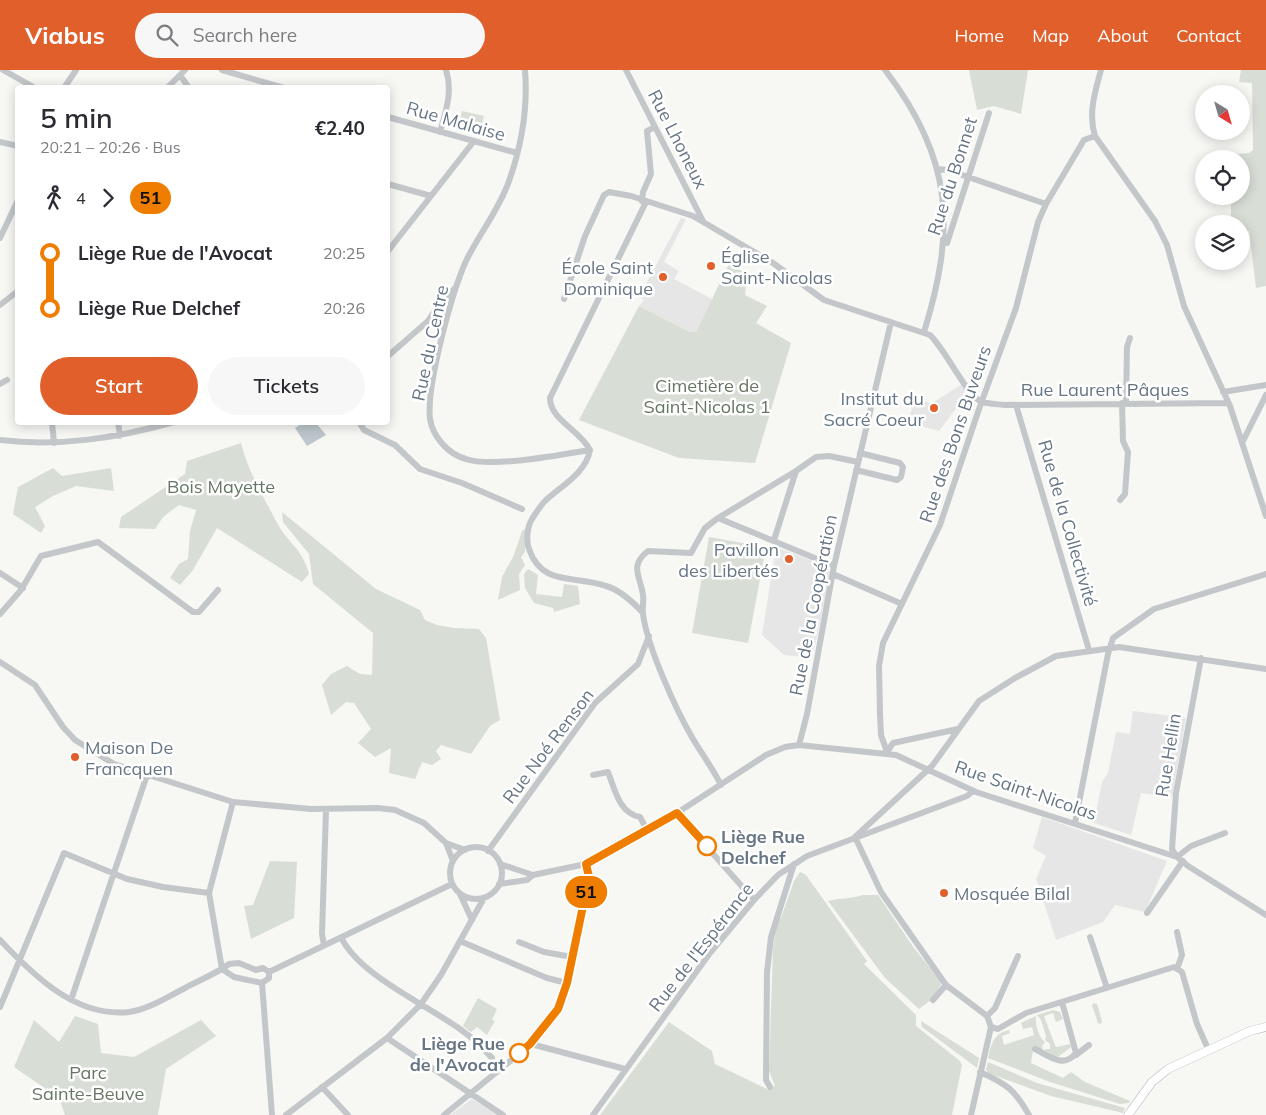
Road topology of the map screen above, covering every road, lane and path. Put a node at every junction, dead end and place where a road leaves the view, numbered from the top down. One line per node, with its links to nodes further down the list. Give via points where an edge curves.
1 (3, 70): 10 (street)
2 (76, 70): 11 (street)
3 (222, 70): 14 (street)
4 (446, 70): 18 (street, via 450,87)
5 (525, 70): 23 (street, Rue du Centre, via 527,91)
6 (626, 70): 17 (street, Rue Lhoneux)
7 (885, 70): 24 (street, Rue du Bonnet, via 919,121)
8 (1101, 70): 19 (street, via 1092,107)
9 (183, 72): 12 (street); 13 (street)
10 (30, 85)
11 (66, 85)
12 (170, 85)
13 (188, 85)
14 (274, 85)
15 (989, 113): 25 (street, Rue du Bonnet)
16 (390, 118): 18 (street, Rue Malaise)
17 (655, 127): 28 (street, via 647,131 651,174 643,192); 31 (street, Rue Lhoneux)
18 (440, 132): 20 (street, Rue Malaise)
19 (1095, 136): 29 (street, Rue des Bons Buveurs, via 1084,140); 46 (street, via 1155,221 1167,245 1184,306)
20 (474, 141): 23 (street, Rue Malaise); 27 (street)
21 (0, 142): 22 (street)
22 (15, 145)
23 (517, 153): 35 (street, Rue du Centre, via 509,182)
24 (937, 169): 25 (street); 34 (street, Rue du Bonnet, via 943,208)
25 (969, 178): 29 (street); 34 (street, Rue du Bonnet)
26 (390, 185): 27 (street)
27 (431, 196): 33 (street)
28 (644, 201): 31 (street); 37 (street, via 605,193 585,236); 60 (street, via 550,398 553,412 585,440)
29 (1046, 204): 48 (street, Rue des Bons Buveurs, via 1033,236 1016,308)
30 (15, 206): 32 (street)
31 (703, 222): 39 (street, via 774,263 812,294)
32 (0, 238)
33 (390, 248)
34 (944, 248): 40 (street, Rue du Bonnet)
35 (456, 287): 42 (street, via 440,302 428,321); 60 (street, Rue du Centre, via 429,398 430,420 445,448 466,460 496,461)
36 (15, 293): 38 (street)
37 (564, 299)
38 (0, 305)
39 (890, 322): 40 (street); 61 (street, Rue de la Coopération)
40 (924, 332): 48 (street, via 938,342 966,385)
41 (1130, 338): 49 (street)
42 (390, 354)
43 (7, 380): 44 (street)
44 (0, 384)
45 (1266, 385): 46 (street)
46 (1223, 392): 50 (street)
47 (1266, 395): 59 (street)
48 (982, 401): 51 (street, Rue Laurent Pâques); 75 (street, Rue des Bons Buveurs, via 940,525)
49 (1124, 403): 50 (street, Rue Laurent Pâques); 51 (street, Rue Laurent Pâques); 65 (street, via 1123,441 1128,452 1126,494)
50 (1228, 403): 59 (street)
51 (1016, 405): 80 (street, Rue de la Collectivité)
52 (52, 425): 58 (street)
53 (118, 425): 56 (street)
54 (162, 425): 56 (street)
55 (361, 425): 66 (street, via 364,430 395,446 420,469)
56 (120, 436): 58 (street)
57 (0, 440): 58 (street)
58 (54, 443)
59 (1242, 443): 67 (street)
60 (590, 450): 76 (street, via 588,461 543,503 530,523 527,543 533,561 542,571 552,576 607,586 633,602)
61 (860, 453): 62 (street, Rue de la Coopération); 63 (street, via 900,463 903,467 898,480)
62 (858, 462): 63 (street, Rue de la Coopération); 64 (street, via 816,457)
63 (856, 470): 70 (street, Rue de la Coopération)
64 (796, 471): 68 (street); 69 (street)
65 (1120, 500)
66 (522, 509)
67 (1266, 516)
68 (718, 518): 69 (street); 76 (street, via 705,528 691,553 648,551 639,558 636,567 644,597)
69 (774, 540): 70 (street)
70 (834, 570): 75 (street); 85 (street, Rue de la Coopération)
71 (0, 573): 73 (street)
72 (1266, 574): 79 (street, via 1154,608 1114,638)
73 (23, 588): 74 (street, via 41,556 98,542 193,612 199,612); 77 (street)
74 (218, 590)
75 (902, 604): 86 (street, Rue des Bons Buveurs, via 883,643 880,659 881,735)
76 (643, 613): 78 (street)
77 (0, 614)
78 (649, 636): 90 (street, via 684,720); 101 (street, Rue Noé Renson, via 638,664 595,703)
79 (1111, 648): 80 (street, Rue de l'Espérance); 81 (street, Rue de l'Espérance); 95 (street)
80 (1089, 650): 84 (street, Rue de l'Espérance, via 1056,656 1008,682 979,701)
81 (1201, 658): 83 (street, Rue de l'Espérance); 102 (street, Rue Hellin, via 1176,793 1172,849)
82 (0, 662): 88 (street, via 36,685 63,727 82,745 110,762)
83 (1266, 669)
84 (958, 729): 86 (street, via 894,743); 87 (street, Rue de l'Espérance)
85 (799, 746): 86 (street, Rue Saint-Nicolas); 90 (street, Rue Saint-Nicolas, via 776,750)
86 (887, 752): 87 (street, Rue Saint-Nicolas)
87 (928, 770): 91 (street, Rue Saint-Nicolas); 98 (street, Rue de l'Espérance)
88 (147, 775): 92 (street); 107 (street)
89 (593, 775): 96 (street, via 608,772 622,807 640,818)
90 (723, 784): 94 (street, Rue Saint-Nicolas)
91 (973, 791): 95 (street, Rue Saint-Nicolas); 98 (street)
92 (233, 802): 93 (street); 111 (street)
93 (326, 810): 99 (street, via 380,808 398,811 424,823); 124 (street)
94 (677, 813): 96 (street, Rue Saint-Nicolas); 114 (street)
95 (1075, 823): 102 (street, Rue Saint-Nicolas)
96 (647, 830): 106 (street, Rue Saint-Nicolas)
97 (1225, 833): 102 (street, via 1191,846)
98 (855, 837): 104 (street, Rue de l'Espérance); 134 (street, via 881,892)
99 (446, 843): 100 (street); 103 (street)
100 (465, 850): 101 (street, via 481,848); 103 (street)
101 (488, 851): 105 (street)
102 (1180, 859): 115 (street); 116 (street, Rue Saint-Nicolas)
103 (453, 861): 109 (street, via 450,868)
104 (794, 863): 114 (street, Rue de l'Espérance); 154 (street, via 770,945 767,972 766,1080)
105 (500, 864): 108 (street); 110 (street)
106 (586, 864): 108 (street, Rue Saint-Nicolas); 126 (street, via 589,877)
107 (113, 874): 111 (street, via 163,887); 127 (street, via 64,853); 136 (street)
108 (533, 876): 110 (street, Rue Saint-Nicolas, via 527,880)
109 (452, 884): 112 (street); 119 (street)
110 (499, 884): 113 (street)
111 (209, 893): 128 (street)
112 (460, 894): 113 (street); 117 (street)
113 (484, 898): 117 (street)
114 (754, 900): 151 (street, Rue de l'Espérance, via 710,953)
115 (1147, 913)
116 (1266, 915)
117 (472, 920): 122 (street)
118 (1177, 932): 129 (street, via 1182,955)
119 (341, 937): 124 (street); 139 (street, via 345,946 371,970)
120 (1090, 937): 135 (street)
121 (0, 940): 127 (street)
122 (460, 941): 133 (street, via 547,978); 139 (street)
123 (519, 942): 126 (street, via 544,952)
124 (324, 945): 131 (street)
125 (1018, 956): 141 (street, via 995,1008)
126 (572, 957): 133 (street)
127 (19, 960): 136 (street); 140 (street)
128 (222, 969): 130 (street, via 235,963); 132 (street, via 234,977); 136 (street, via 158,1002 130,1012 103,1011)
129 (1177, 969): 135 (street); 148 (street, via 1182,972 1197,1024)
130 (256, 970): 131 (street, via 263,968); 132 (street, via 254,974)
131 (269, 972): 132 (street, via 269,978)
132 (259, 982): 156 (street)
133 (567, 983): 145 (street, via 558,1009)
134 (946, 985): 137 (street); 141 (street)
135 (1106, 988): 138 (street)
136 (71, 1000)
137 (933, 1000)
138 (1062, 1002): 142 (street, via 1026,1013 1006,1026); 149 (street, via 1077,1050)
139 (421, 1004): 144 (street); 150 (street, via 464,1031)
140 (0, 1006)
141 (987, 1016): 142 (street)
142 (991, 1027): 152 (street)
143 (1266, 1027): 148 (main road, via 1250,1031)
144 (387, 1038): 153 (street); 155 (street)
145 (530, 1044): 151 (street); 155 (street)
146 (1089, 1045): 149 (street)
147 (1035, 1049): 149 (street, via 1062,1062)
148 (1209, 1051): 164 (main road, via 1168,1069 1152,1082)
149 (1075, 1055)
150 (492, 1058)
151 (625, 1069): 161 (street, Rue de l'Espérance)
152 (981, 1069): 162 (street); 163 (street, via 1008,1085)
153 (322, 1087): 157 (street); 158 (street)
154 (770, 1087)
155 (469, 1094): 159 (street); 160 (street)
156 (272, 1115)
157 (286, 1115)
158 (348, 1115)
159 (444, 1115)
160 (504, 1115)
161 (593, 1115)
162 (971, 1115)
163 (1029, 1115)
164 (1128, 1115)

